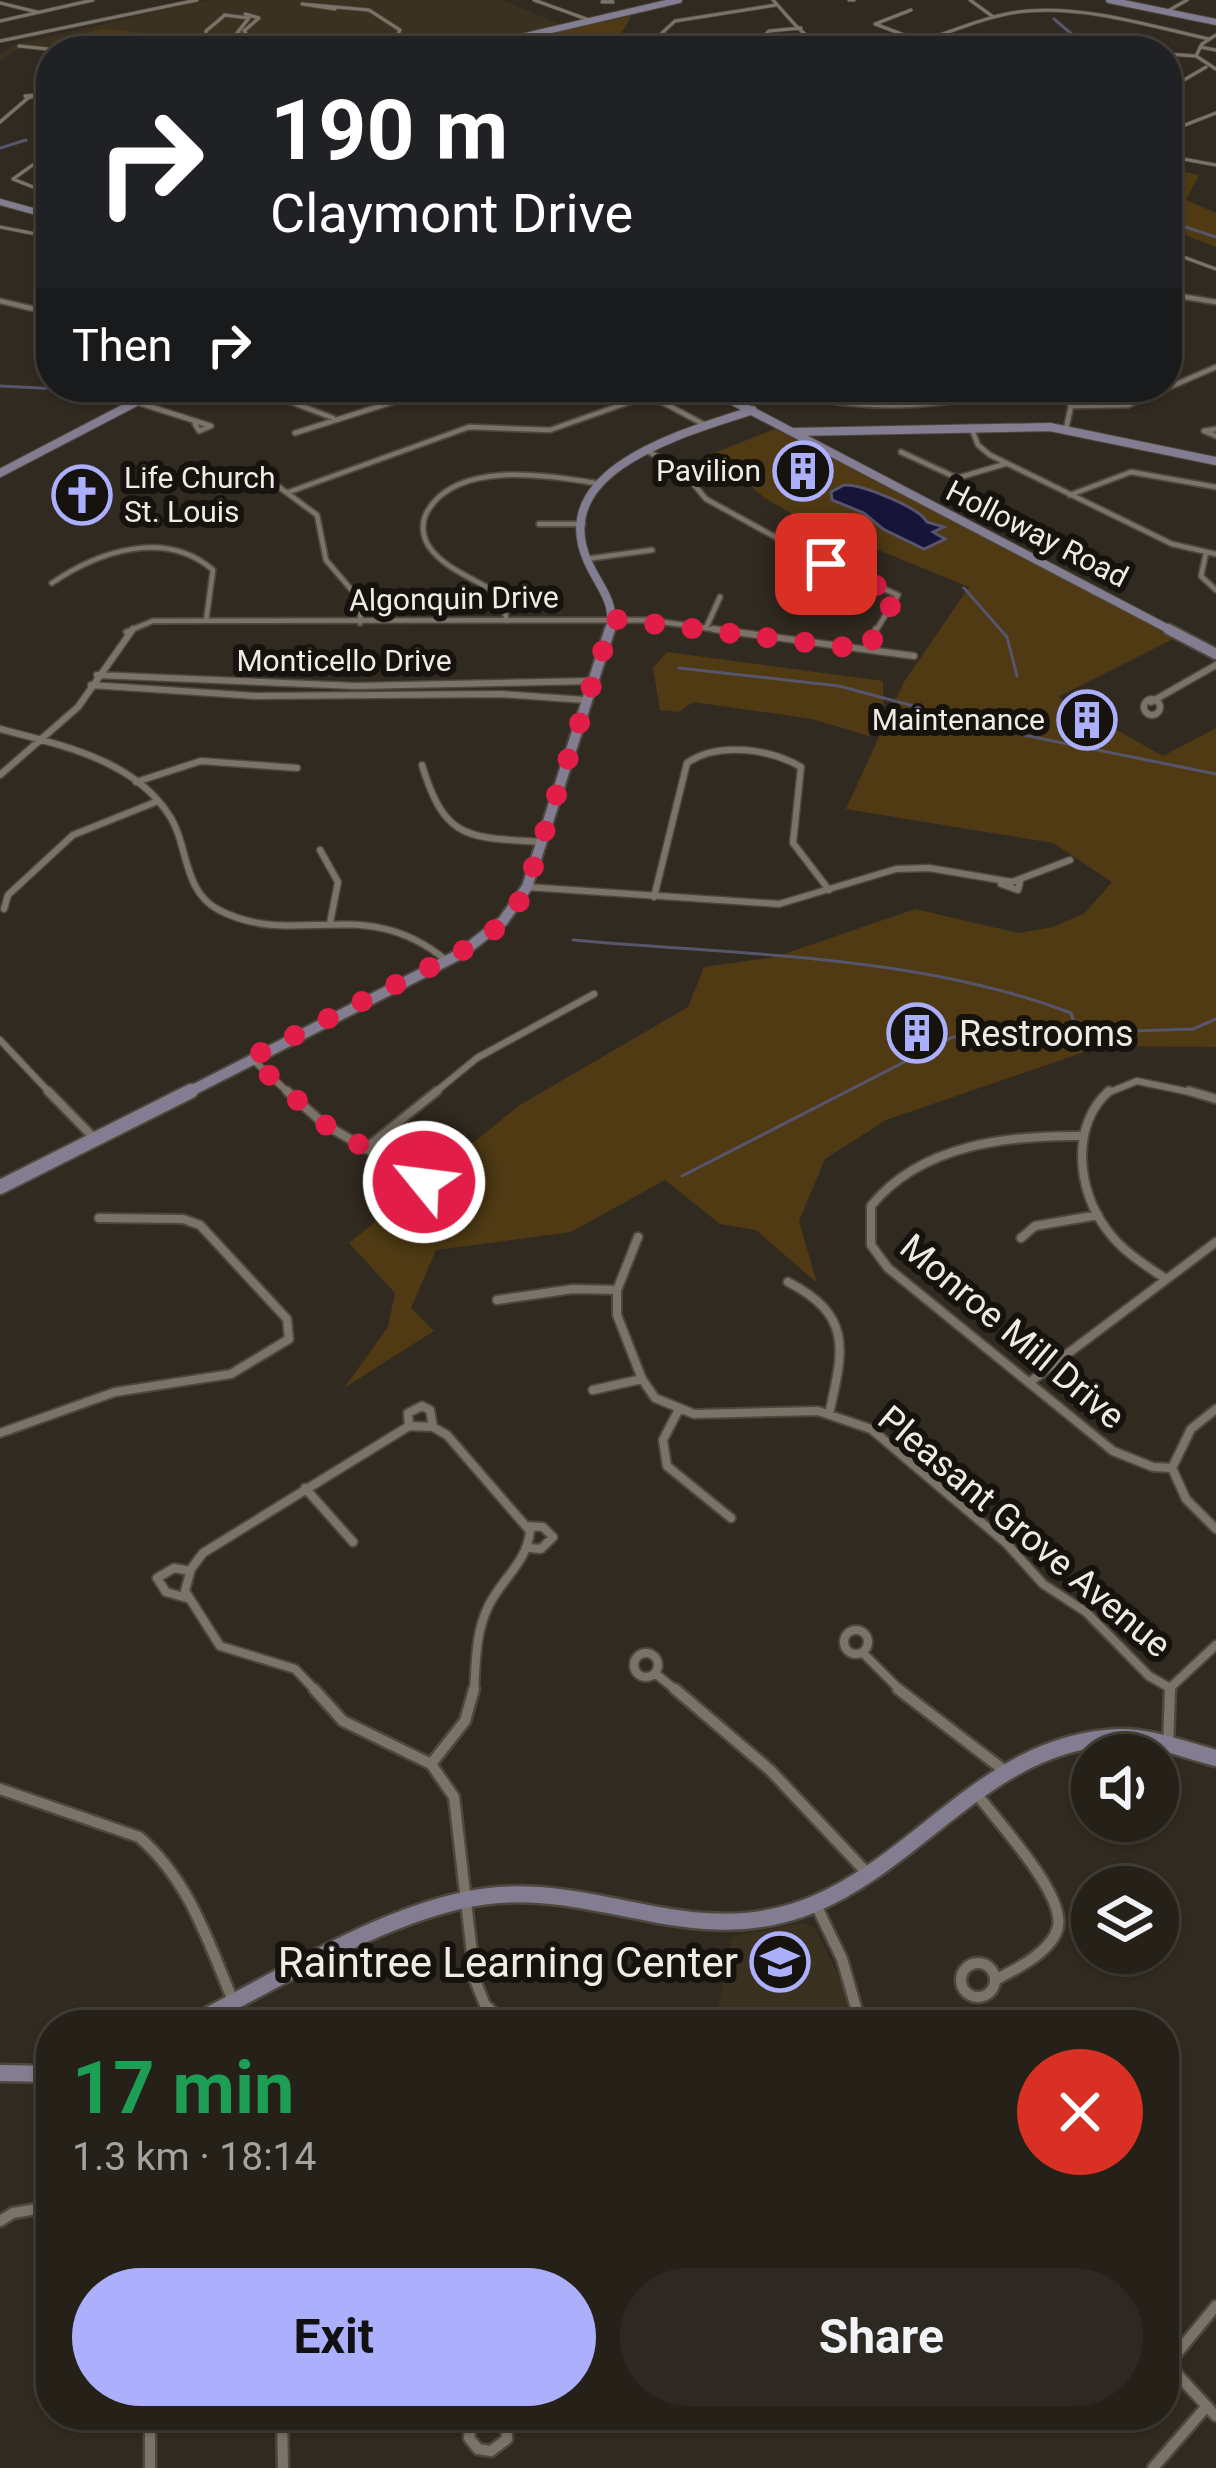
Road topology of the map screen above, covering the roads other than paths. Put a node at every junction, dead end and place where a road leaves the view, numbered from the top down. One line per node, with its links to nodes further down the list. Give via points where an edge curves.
1 (93, 0): 12 (street)
2 (197, 0): 30 (street)
3 (534, 0): 16 (street)
4 (679, 0): 16 (street)
5 (970, 0): 14 (street)
6 (1109, 0): 13 (street)
7 (1187, 0): 13 (street)
8 (775, 2): 18 (street); 24 (street, via 675,21 662,33)
9 (0, 3): 12 (street)
10 (334, 9): 22 (street, via 379,13 393,20)
11 (911, 10): 27 (street, via 875,24)
12 (38, 12): 15 (street)
13 (1166, 12): 17 (street)
14 (994, 16): 28 (street); 29 (street, via 1076,11)
15 (0, 21)
16 (594, 21): 23 (street)
17 (1216, 22)
18 (801, 28): 25 (street); 26 (street)
19 (1216, 35): 29 (street)
20 (206, 36): 21 (street, via 224,15 249,18)
21 (241, 36)
22 (397, 36)
23 (529, 36)
24 (669, 36)
25 (764, 36)
26 (812, 36)
27 (909, 36)
28 (927, 36)
29 (1209, 39): 32 (street)
30 (0, 41)
31 (19, 46): 33 (street)
32 (1200, 47): 34 (street); 36 (street)
33 (36, 48)
34 (1216, 50)
35 (1182, 55): 36 (street)
36 (1196, 56): 37 (street)
37 (1213, 68): 38 (street)
38 (1182, 83)
39 (28, 98): 41 (street)
40 (1216, 113): 42 (street)
41 (0, 122)
42 (1182, 126)
43 (36, 159): 46 (street, via 13,179)
44 (1182, 159): 45 (street)
45 (1216, 165)
46 (36, 187)
47 (0, 202): 48 (street)
48 (36, 212)
49 (0, 227): 50 (street)
50 (36, 234)
51 (1182, 257): 52 (street)
52 (1216, 269)
53 (1182, 296): 55 (street)
54 (0, 302): 56 (street)
55 (1216, 302)
56 (36, 310)
57 (1216, 368): 58 (street)
58 (1182, 382)
59 (136, 402): 73 (street); 88 (street)
60 (291, 402): 72 (street)
61 (376, 402): 72 (street)
62 (629, 402): 91 (street, via 543,431 469,427)
63 (662, 402): 74 (street)
64 (735, 402): 71 (street)
65 (744, 402): 77 (street, via 795,424)
66 (819, 402): 67 (street)
67 (899, 402)
68 (1068, 402): 70 (street)
69 (1135, 402): 70 (street)
70 (1071, 406): 78 (street)
71 (750, 411): 74 (street); 80 (street)
72 (335, 419): 79 (street)
73 (195, 424)
74 (710, 427): 82 (street)
75 (971, 427): 77 (street); 78 (street); 86 (street, via 981,449)
76 (833, 428): 77 (street); 80 (street); 81 (street)
77 (879, 428)
78 (1066, 429): 85 (street)
79 (295, 433)
80 (790, 433): 81 (street, Holloway Road); 84 (street, Holloway Road)
81 (815, 444): 84 (street, Holloway Road)
82 (647, 451): 89 (street); 107 (street, via 681,469 706,499 898,595)
83 (901, 452): 86 (street, via 957,478)
84 (836, 457): 108 (street, Holloway Road)
85 (1216, 461)
86 (1006, 463): 92 (street)
87 (259, 466): 91 (street)
88 (0, 473)
89 (595, 483): 94 (street); 103 (street, via 493,478 458,487 427,511 422,528 431,550 500,595)
90 (1216, 487): 92 (street, via 1131,472)
91 (289, 492): 105 (street, via 319,519 326,560 361,601)
92 (1070, 495): 96 (street)
93 (539, 524): 94 (street)
94 (583, 524): 98 (street)
95 (652, 550): 98 (street)
96 (1206, 553): 97 (street); 100 (street, via 1201,577)
97 (1216, 554)
98 (586, 559): 102 (street)
99 (52, 583): 104 (street, via 134,549 181,547 213,570)
100 (1216, 590)
101 (720, 597): 106 (street)
102 (613, 619): 103 (street, Algonquin Drive); 106 (street, Algonquin Drive); 112 (street)
103 (507, 620): 105 (street, Algonquin Drive)
104 (206, 621): 105 (street, Algonquin Drive); 111 (street, Algonquin Drive, via 137,625)
105 (360, 623)
106 (706, 628): 107 (street, Algonquin Drive)
107 (869, 650): 109 (street, Algonquin Drive)
108 (1216, 654)
109 (914, 656)
110 (1216, 665): 115 (street)
111 (97, 675): 112 (street, Monticello Drive, via 356,686); 113 (street)
112 (592, 681): 114 (street)
113 (91, 686): 114 (street, Monticello Drive); 117 (street)
114 (585, 700): 123 (street)
115 (1151, 702)
116 (0, 728): 117 (street)
117 (41, 740): 120 (street); 121 (street)
118 (422, 765): 123 (street, via 438,817 449,827)
119 (297, 769): 121 (street, via 201,760)
120 (0, 776)
121 (136, 782): 122 (street)
122 (158, 801): 129 (street, via 73,835); 130 (street, via 176,826 194,888 212,906 240,917)
123 (540, 842): 126 (street)
124 (320, 850): 130 (street, via 338,882)
125 (1070, 860): 127 (street, via 1013,890 918,867)
126 (527, 887): 128 (street); 131 (street, via 506,922)
127 (829, 890): 128 (street, via 779,904); 128 (street, via 790,843 801,766 708,750 690,758)
128 (654, 897)
129 (4, 909)
130 (330, 923): 131 (street, via 397,929)
131 (447, 961): 134 (street)
132 (594, 994): 138 (street, via 477,1058)
133 (0, 1040): 137 (street)
134 (250, 1058): 137 (street); 138 (street, via 308,1112)
135 (1216, 1099): 136 (street, via 1153,1082 1123,1083 1091,1108)
136 (1084, 1136): 141 (street, via 1088,1193); 151 (street, Monroe Mill Drive, via 1019,1136 918,1166 886,1185 867,1219 871,1245 888,1268)
137 (94, 1139): 140 (street)
138 (364, 1148): 139 (street)
139 (424, 1182)
140 (0, 1187)
141 (1098, 1215): 144 (street, via 1035,1226); 146 (street, via 1120,1244)
142 (99, 1218): 156 (street, via 200,1225 287,1319 289,1339 231,1374 115,1392)
143 (638, 1237): 148 (street)
144 (1021, 1238)
145 (1216, 1242): 146 (street)
146 (1166, 1279): 151 (street)
147 (788, 1282): 155 (street, via 815,1293 835,1315 842,1349)
148 (616, 1290): 149 (street); 150 (street, via 617,1316)
149 (497, 1300)
150 (642, 1379): 152 (street); 154 (street)
151 (1030, 1382): 157 (street, Monroe Mill Drive, via 1113,1451)
152 (593, 1390)
153 (1216, 1409): 157 (street, via 1191,1429)
154 (678, 1411): 155 (street, Pleasant Grove Avenue); 159 (street, via 663,1440 667,1466)
155 (829, 1414): 169 (street, Pleasant Grove Avenue, via 884,1438)
156 (0, 1433)
157 (1172, 1468): 161 (street, via 1186,1499)
158 (305, 1488): 160 (street, via 421,1426 448,1435); 162 (street); 164 (street, via 203,1552)
159 (731, 1518)
160 (527, 1526): 163 (street); 163 (street, via 553,1537)
161 (1216, 1529)
162 (353, 1542)
163 (529, 1548): 174 (street, via 486,1611 469,1719)
164 (190, 1571): 165 (street); 165 (street, via 174,1568 157,1578 166,1592)
165 (187, 1598): 174 (street, via 220,1646 295,1669 343,1720)
166 (1216, 1645): 169 (street)
167 (863, 1653): 175 (street, via 904,1697 974,1739)
168 (655, 1672): 178 (street, via 770,1770)
169 (1170, 1688): 170 (street, Pleasant Grove Avenue)
170 (1168, 1734)
171 (1071, 1746): 175 (street)
172 (1179, 1749): 173 (street)
173 (1216, 1757)
174 (431, 1764): 179 (street, via 454,1797)
175 (1006, 1772): 177 (street)
176 (0, 1789): 182 (street, via 153,1847 176,1876)
177 (975, 1791): 178 (street); 181 (street, via 1053,1898 1060,1921 1019,1968)
178 (869, 1875): 180 (street)
179 (465, 1899): 180 (street, via 536,1895 714,1927); 182 (street, via 401,1915); 184 (street, via 478,1992)
180 (816, 1905): 185 (street)
181 (995, 1980)
182 (233, 2002): 183 (street)
183 (218, 2010)
184 (493, 2010)
185 (857, 2010)
186 (0, 2073): 187 (street)
187 (36, 2074)
188 (36, 2209): 189 (street)
189 (0, 2221)
190 (1216, 2306): 191 (street)
191 (1179, 2347)
192 (1179, 2376): 193 (street)
193 (1212, 2411): 200 (street)
194 (150, 2430): 198 (street)
195 (282, 2430): 199 (street)
196 (471, 2430): 197 (street, via 484,2451 503,2444)
197 (509, 2430)
198 (150, 2468)
199 (283, 2468)
200 (1153, 2468)

